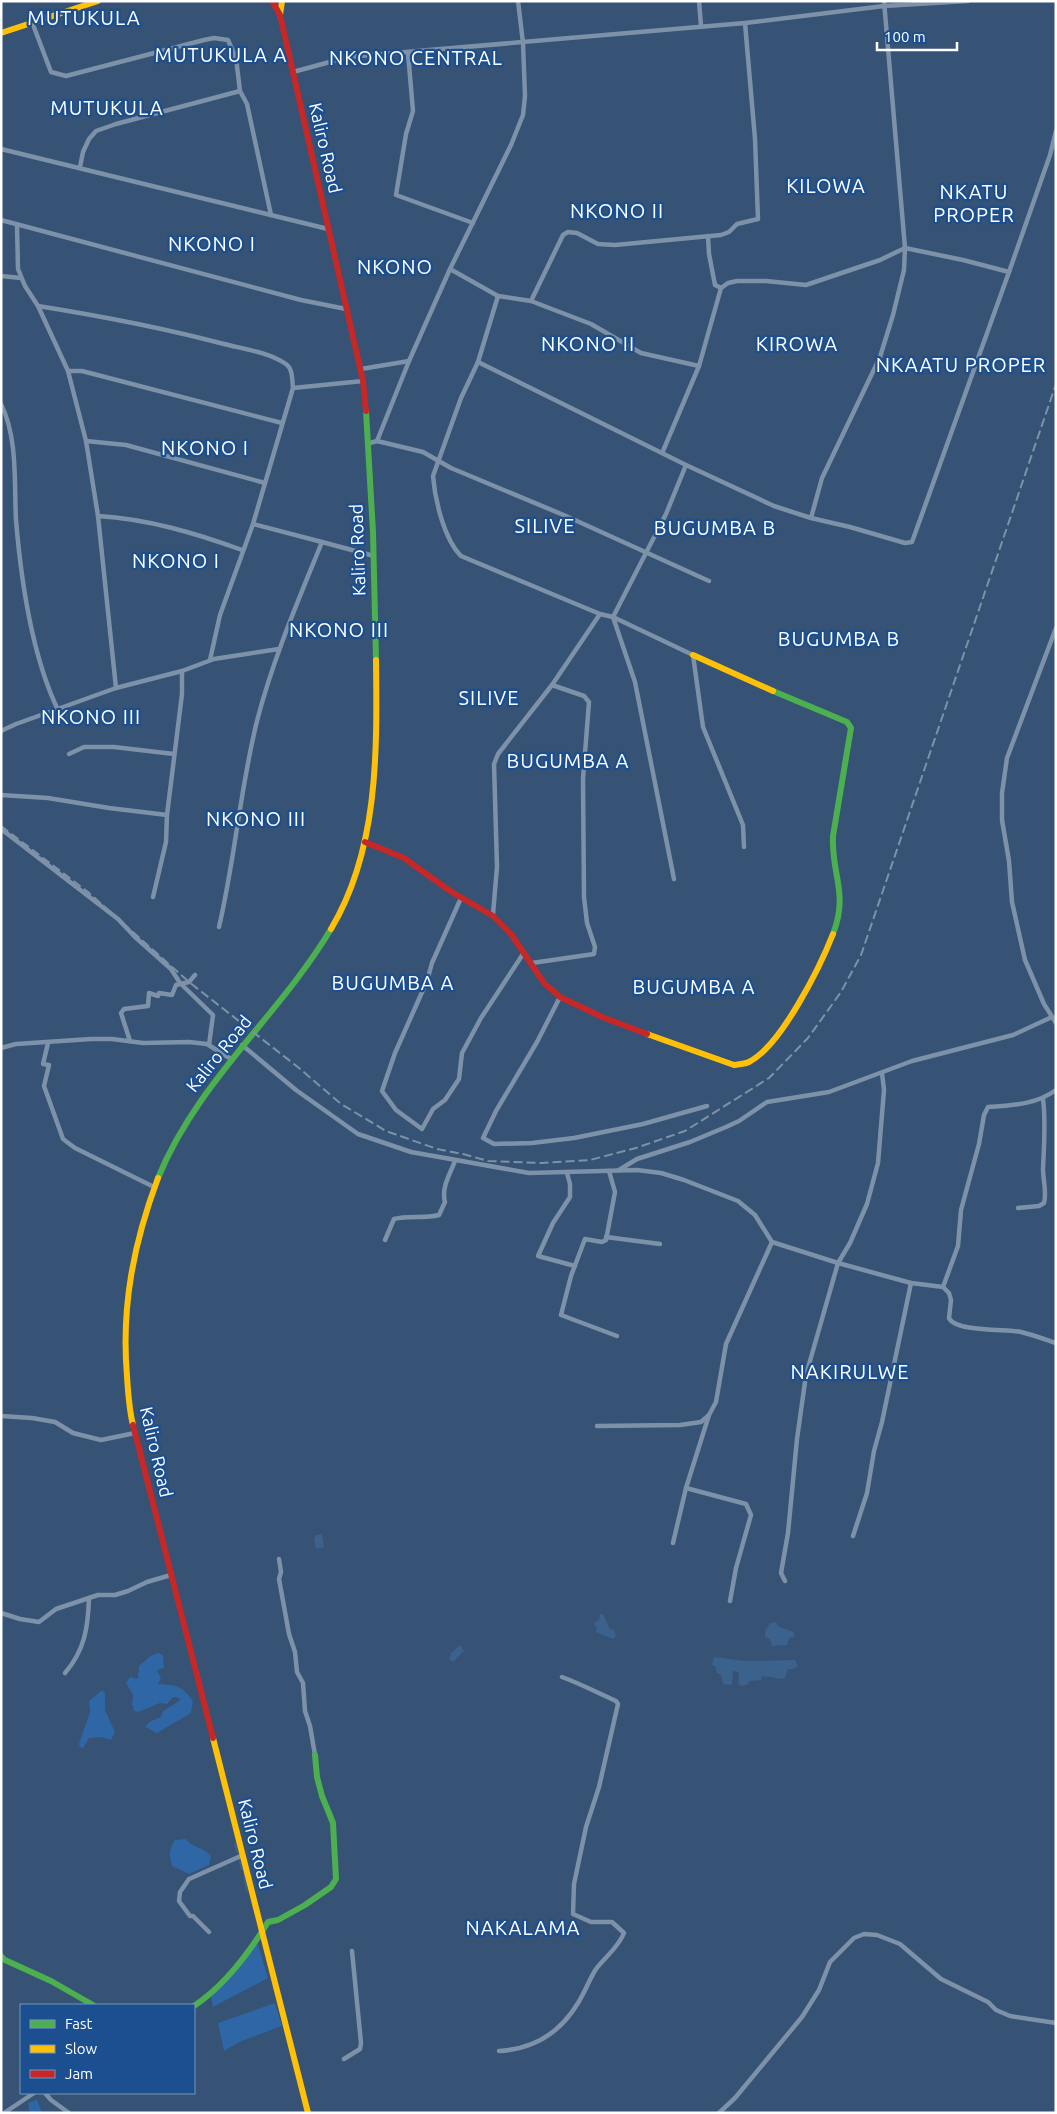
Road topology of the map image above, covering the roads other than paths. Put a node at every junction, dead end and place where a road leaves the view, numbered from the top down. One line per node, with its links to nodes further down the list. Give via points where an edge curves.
1 (98, 1): 9 (main road)
2 (272, 1): 8 (main road, Kaliro Road)
3 (282, 1): 8 (main road, Kaliro Road)
4 (518, 1): 13 (street)
5 (699, 1): 11 (street)
6 (968, 1): 7 (street)
7 (884, 4): 10 (street); 28 (street)
8 (280, 16): 15 (main road, Kaliro Road)
9 (32, 22): 12 (main road); 16 (street, via 51,72 66,76 204,40 228,40 236,58)
10 (746, 23): 11 (street); 27 (street, via 758,219 737,224 729,232)
11 (702, 26): 13 (street)
12 (1, 32)
13 (523, 43): 14 (street); 24 (street, via 525,96 522,115)
14 (408, 52): 15 (street, via 348,57); 24 (street, via 413,110 396,195)
15 (293, 72): 26 (main road, Kaliro Road)
16 (240, 90): 21 (street, via 96,131 86,146); 22 (street, via 247,104)
17 (1056, 131): 19 (street)
18 (1, 148): 21 (street)
19 (1050, 155): 20 (street); 30 (street)
20 (1056, 158)
21 (80, 167): 22 (street)
22 (271, 215): 26 (street)
23 (1, 220): 25 (street)
24 (473, 223): 29 (street)
25 (17, 225): 32 (street); 37 (street)
26 (328, 229): 37 (main road, Kaliro Road)
27 (708, 236): 33 (street, via 715,285); 35 (street, via 615,245 598,244 568,232 563,235)
28 (905, 248): 30 (street); 33 (street, via 806,285 737,282); 55 (street, via 904,270 880,357 822,478)
29 (450, 269): 34 (street); 38 (street)
30 (1009, 272): 55 (street, via 912,542 905,543)
31 (1, 276): 32 (street)
32 (21, 278): 36 (street)
33 (721, 288): 40 (street)
34 (498, 296): 35 (street); 39 (street)
35 (530, 301): 40 (street, via 591,324 641,353)
36 (38, 306): 42 (street); 44 (street, via 116,319 268,355 287,365)
37 (346, 309): 41 (main road, Kaliro Road)
38 (409, 361): 41 (street); 48 (street)
39 (478, 362): 50 (street); 51 (street)
40 (699, 366): 50 (street)
41 (361, 369): 43 (main road, Kaliro Road)
42 (68, 370): 46 (street); 47 (street)
43 (363, 381): 44 (street); 49 (main road, Kaliro Road)
44 (293, 388): 46 (street)
45 (1, 404): 71 (street, via 6,413 13,454 16,522 27,600 48,689)
46 (282, 423): 53 (street)
47 (86, 441): 53 (street, via 126,446); 54 (street)
48 (377, 441): 49 (street); 51 (street, via 409,448)
49 (370, 443): 60 (main road, Kaliro Road)
50 (662, 451): 52 (street)
51 (438, 460): 59 (street); 62 (street, via 433,476 434,488 448,537 461,556)
52 (686, 465): 55 (street, via 774,506); 59 (street)
53 (265, 483): 56 (street)
54 (98, 516): 58 (street, via 160,523); 70 (street)
55 (811, 518)
56 (253, 524): 57 (street); 58 (street)
57 (322, 542): 60 (street); 65 (street)
58 (242, 550): 67 (street, via 234,582 220,615)
59 (647, 553): 61 (street); 63 (street)
60 (374, 556): 78 (main road, Kaliro Road, via 376,740 374,786)
61 (709, 581)
62 (600, 614): 63 (street); 69 (street)
63 (613, 617): 66 (street); 80 (street, via 635,682)
64 (1056, 628): 90 (street, via 1007,758 1002,802 1012,902 1025,960)
65 (279, 649): 67 (street); 84 (street, via 246,772 235,851)
66 (694, 655): 79 (street, via 703,727 743,825); 89 (main road, via 847,722 851,728 833,842 835,870 841,891 840,911 828,948 818,971 781,1030 760,1054 741,1067 614,1022)
67 (210, 660): 68 (street)
68 (182, 671): 70 (street); 74 (street)
69 (552, 685): 83 (street, via 498,754 494,764 498,867); 86 (street, via 584,696 589,702 583,779 584,897 587,923 595,946 594,954)
70 (116, 688): 71 (street)
71 (58, 710): 72 (street)
72 (1, 732)
73 (69, 754): 74 (street, via 84,747 104,747)
74 (174, 754): 76 (street)
75 (1, 795): 76 (street, via 48,798)
76 (167, 815): 81 (street, via 166,842)
77 (1, 829): 88 (street, via 118,919 171,970)
78 (365, 842): 82 (main road, via 405,859); 95 (main road, Kaliro Road, via 344,904 318,952 291,991)
79 (744, 847)
80 (674, 879)
81 (153, 897)
82 (461, 898): 83 (main road); 85 (street, via 382,1091 396,1110 422,1130 433,1109 445,1100 459,1079 466,1045)
83 (493, 914): 85 (main road, via 506,927)
84 (219, 927)
85 (523, 954): 86 (main road)
86 (532, 963): 89 (main road)
87 (195, 975): 88 (street, via 189,982)
88 (180, 983): 92 (street, via 172,995 149,993 148,1006 124,1009 122,1021); 94 (street, via 213,1015)
89 (560, 997): 101 (street, via 483,1138 494,1144 574,1138 643,1124)
90 (1052, 1017): 91 (street); 98 (street, via 1013,1035 938,1053)
91 (1056, 1023)
92 (130, 1041): 93 (street); 94 (street, via 189,1042)
93 (48, 1042): 96 (street); 106 (street, via 43,1064 49,1065 44,1086 63,1139)
94 (209, 1046): 97 (street)
95 (242, 1046): 97 (main road, Kaliro Road); 102 (street, via 358,1134 411,1152)
96 (1, 1048)
97 (231, 1059): 106 (main road, Kaliro Road, via 180,1132)
98 (882, 1073): 103 (street, via 829,1092 767,1102 738,1121 690,1142 637,1159); 112 (street, via 884,1090 878,1163 867,1204)
99 (1056, 1090): 100 (street)
100 (1043, 1098): 107 (street, via 1044,1203); 115 (street, via 1013,1106 988,1107 961,1210 958,1246)
101 (707, 1106)
102 (455, 1161): 105 (street, via 528,1173); 109 (street, via 446,1184 445,1202 438,1215 394,1219)
103 (618, 1170): 104 (street); 110 (street, via 661,1173 738,1201 755,1215)
104 (609, 1171): 105 (street); 108 (street, via 615,1192)
105 (568, 1173): 113 (street, via 570,1197 553,1223 538,1256)
106 (154, 1187): 121 (main road, Kaliro Road, via 145,1207 135,1247 125,1325 127,1384)
107 (1018, 1208)
108 (606, 1237): 111 (street); 113 (street, via 602,1242 585,1239)
109 (385, 1240)
110 (772, 1242): 112 (street); 118 (street, via 726,1344 716,1402)
111 (660, 1244)
112 (838, 1263): 114 (street); 127 (street, via 806,1375 782,1573)
113 (575, 1266): 116 (street, via 561,1314)
114 (910, 1283): 115 (street); 123 (street, via 867,1493)
115 (944, 1287): 117 (street, via 951,1300 949,1318 955,1324 1021,1332)
116 (617, 1336)
117 (1056, 1343)
118 (709, 1415): 120 (street, via 701,1422 680,1425); 122 (street)
119 (1, 1416): 121 (street, via 55,1422 73,1433 101,1440)
120 (597, 1426)
121 (135, 1433): 126 (main road, Kaliro Road)
122 (686, 1488): 124 (street); 129 (street, via 746,1504 751,1515)
123 (853, 1536)
124 (673, 1543)
125 (279, 1559): 133 (street, via 279,1579 289,1634 297,1672 303,1683 305,1711)
126 (171, 1575): 128 (street, via 115,1596 98,1594); 134 (main road, Kaliro Road)
127 (785, 1581)
128 (89, 1598): 130 (street, via 56,1609 39,1622); 131 (street, via 88,1622 77,1659)
129 (730, 1601)
130 (1, 1613)
131 (65, 1672)
132 (562, 1677): 142 (street, via 618,1704 599,1787 586,1827 574,1884 573,1914 591,1922 612,1922 624,1933 557,2030 536,2042)
133 (315, 1755): 136 (main road, via 320,1790 333,1823 336,1879 331,1887 305,1905 268,1922)
134 (243, 1855): 135 (street, via 189,1879 180,1892 178,1901 182,1907); 136 (main road, Kaliro Road)
135 (208, 1932)
136 (262, 1933): 140 (main road); 148 (main road, Kaliro Road)
137 (352, 1951): 143 (street, via 361,2043 360,2049)
138 (2, 1959): 139 (main road)
139 (91, 2004)
140 (195, 2005)
141 (1056, 2023): 149 (street, via 1010,2016 996,2010 988,2002 940,1979 900,1944 877,1935 864,1934 854,1938 830,1962 819,1990 802,2017)
142 (499, 2051)
143 (344, 2059)
144 (32, 2094): 146 (street)
145 (47, 2094): 147 (street)
146 (4, 2113)
147 (69, 2113)
148 (308, 2113)
149 (719, 2113)

